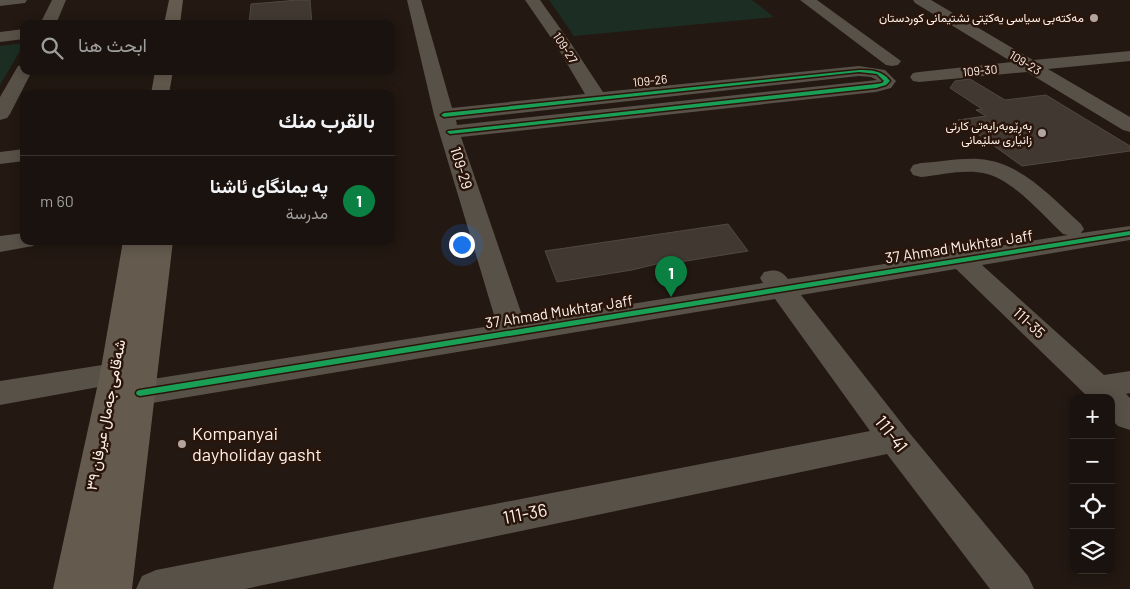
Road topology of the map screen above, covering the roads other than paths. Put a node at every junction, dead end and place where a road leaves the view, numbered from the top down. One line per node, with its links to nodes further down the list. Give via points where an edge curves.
1 (20, 0): 8 (street)
2 (58, 0): 9 (street)
3 (176, 0): 10 (main road)
4 (414, 0): 22 (street, 109-29)
5 (532, 0): 20 (street, 109-27)
6 (807, 0): 14 (street)
7 (920, 0): 15 (street, 109-23)
8 (0, 2)
9 (50, 20)
10 (173, 20)
11 (20, 34): 12 (street)
12 (0, 37)
13 (1130, 56): 15 (street, 109-30)
14 (892, 61)
15 (1031, 66): 18 (street, 109-30); 23 (street, 109-23)
16 (21, 75): 21 (street)
17 (163, 75): 19 (main road)
18 (919, 77)
19 (161, 90)
20 (597, 98): 22 (street, 109-26); 22 (street, 109-26, via 859,70 878,73 887,81 876,86)
21 (0, 114)
22 (447, 124): 36 (street, 109-29)
23 (1130, 126)
24 (20, 156): 25 (street)
25 (0, 158)
26 (921, 170): 28 (street, via 976,166 1000,171)
27 (1130, 220): 28 (street, 37 Ahmad Mukhtar Jaff)
28 (1072, 229): 34 (street, 37 Ahmad Mukhtar Jaff)
29 (1130, 233): 34 (street, 37 Ahmad Mukhtar Jaff)
30 (20, 242): 31 (street)
31 (0, 244)
32 (136, 245): 37 (main road, شەقامی جەمال عیرفان ٣٩)
33 (159, 245): 37 (main road, شەقامی جەمال عیرفان ٣٩)
34 (956, 255): 35 (street, 37 Ahmad Mukhtar Jaff); 40 (street, 111-35)
35 (777, 283): 36 (street, 37 Ahmad Mukhtar Jaff); 44 (street, 111-41)
36 (512, 326): 37 (street, 37 Ahmad Mukhtar Jaff)
37 (132, 380): 39 (street, 37 Ahmad Mukhtar Jaff); 45 (main road, شەقامی جەمال عیرفان ٣٩); 46 (main road, شەقامی جەمال عیرفان ٣٩)
38 (1130, 382): 41 (street)
39 (0, 393)
40 (1105, 394)
41 (1108, 394)
42 (1115, 403): 43 (street, 111-35)
43 (1130, 417)
44 (895, 439): 47 (street, 111-36); 48 (street, 111-41)
45 (73, 589)
46 (112, 589)
47 (156, 589)
48 (1014, 589)

